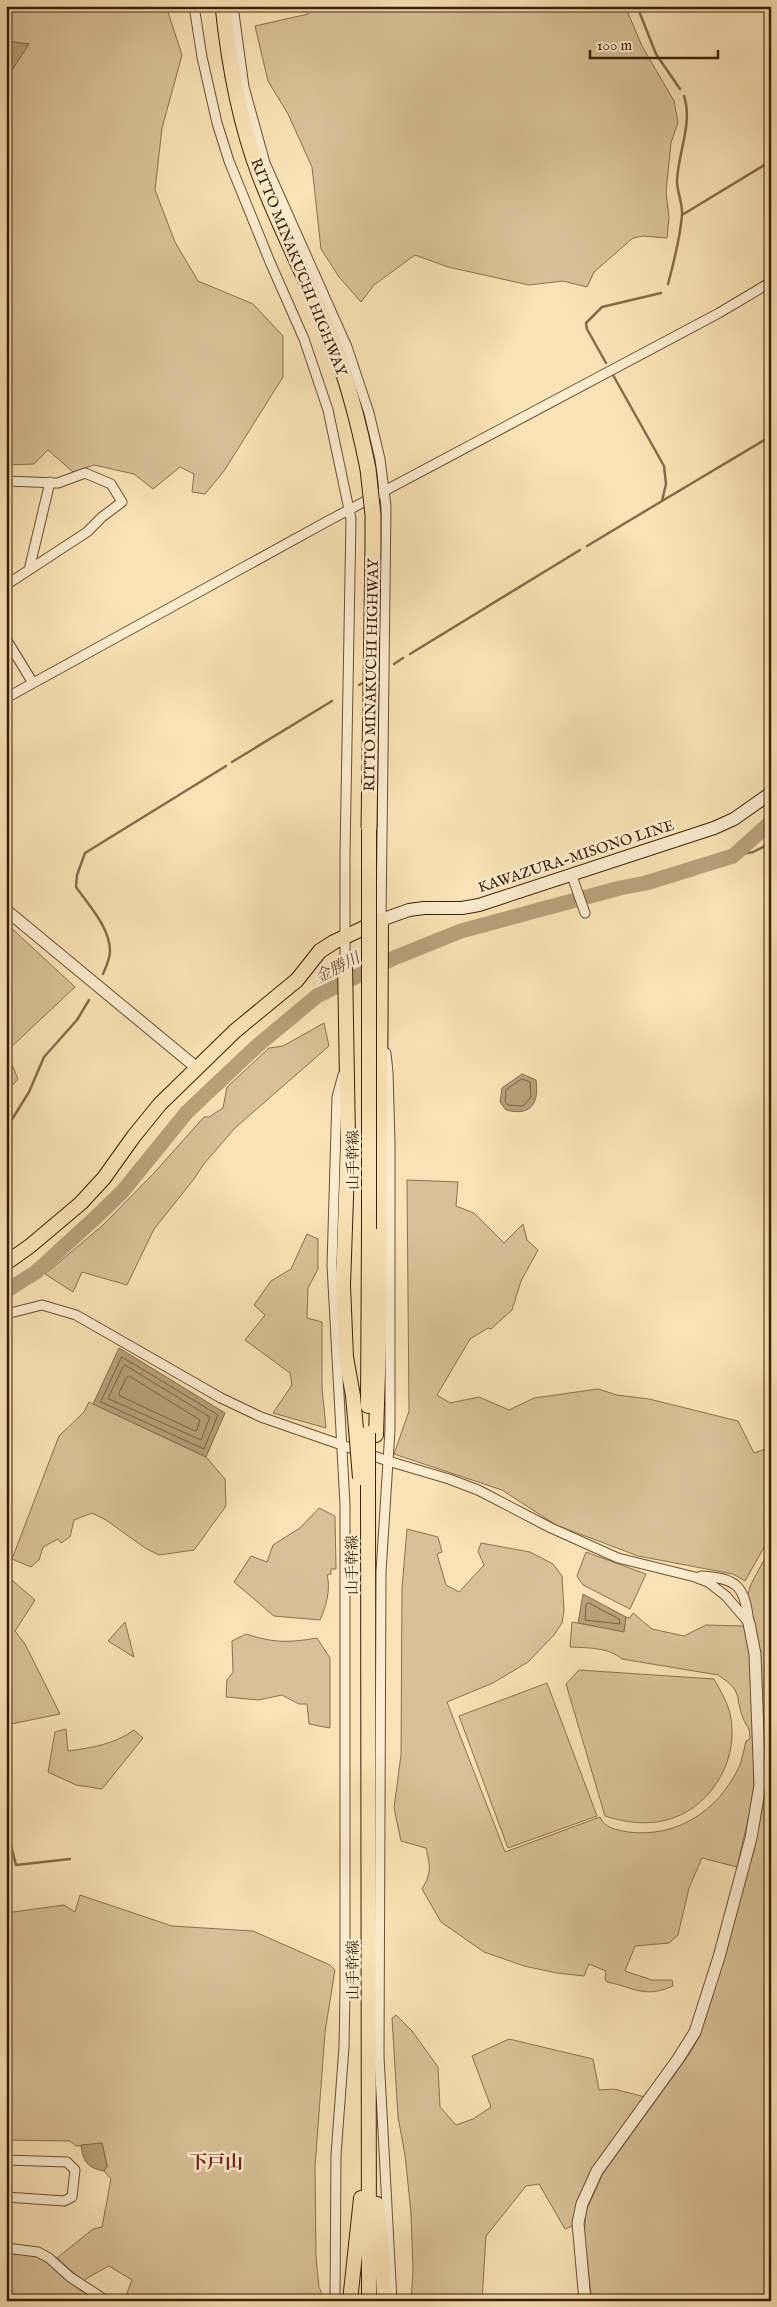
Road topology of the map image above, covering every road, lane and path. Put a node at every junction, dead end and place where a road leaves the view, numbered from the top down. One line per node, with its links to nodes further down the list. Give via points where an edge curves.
1 (194, 6): 8 (street, via 217,123 229,161 304,339 328,410)
2 (223, 6): 15 (highway, RITTO MINAKUCHI HIGHWAY, bridge, via 233,82 244,130 283,233 331,338 361,435 368,469 373,547)
3 (233, 6): 7 (street, via 244,87 265,162 346,347 369,414)
4 (771, 282): 7 (street)
5 (6, 481): 6 (street)
6 (50, 482): 9 (street); 9 (street, via 58,483 85,473 112,484 122,502 87,532)
7 (384, 491): 8 (street); 19 (street)
8 (349, 509): 12 (street); 20 (street, via 351,563)
9 (29, 570): 10 (street)
10 (6, 585)
11 (6, 639): 12 (street)
12 (33, 683): 13 (street)
13 (6, 698)
14 (771, 793): 16 (main road, KAWAZURA-MISONO LINE, via 734,819 714,828)
15 (370, 828): 27 (main road, 山手幹線, bridge)
16 (572, 876): 18 (street); 19 (main road, KAWAZURA-MISONO LINE, via 479,905 416,909)
17 (6, 910): 24 (street)
18 (585, 913)
19 (381, 920): 20 (main road); 22 (main road)
20 (344, 937): 21 (street); 24 (main road, via 320,951 296,980)
21 (345, 962): 23 (main road)
22 (382, 1023): 27 (main road, via 379,1341); 29 (street, via 389,1108)
23 (347, 1060): 27 (main road, via 343,1292 346,1357 353,1396); 28 (street, via 337,1097 332,1265)
24 (197, 1068): 25 (main road, via 148,1117 104,1178 81,1203)
25 (6, 1262)
26 (6, 1314): 28 (street, via 42,1305 76,1315 221,1398 262,1417)
27 (367, 1432): 30 (main road, 山手幹線, bridge)
28 (342, 1444): 29 (street); 40 (street, via 345,1505 344,2047 336,2155)
29 (388, 1462): 31 (street, via 478,1490 618,1558); 44 (street, via 381,1572 379,2056)
30 (367, 1481): 32 (main road); 32 (main road, 山手幹線)
31 (695, 1577): 33 (street, via 708,1582 726,1596); 33 (street, via 720,1578 739,1588 745,1595)
32 (368, 1584): 34 (main road, 山手幹線)
33 (749, 1623): 45 (street, via 755,1654 760,1786 751,1838 695,2032 597,2171 582,2204 578,2223)
34 (368, 2060): 35 (main road, 山手幹線); 41 (main road, via 361,2208)
35 (370, 2129): 42 (main road, 山手幹線); 43 (main road)
36 (6, 2160): 37 (street, via 66,2162 75,2170 72,2197 64,2202)
37 (6, 2197)
38 (6, 2248): 39 (street, via 38,2252)
39 (108, 2301)
40 (335, 2301)
41 (350, 2301)
42 (369, 2301)
43 (384, 2301)
44 (392, 2301)
45 (585, 2301)

